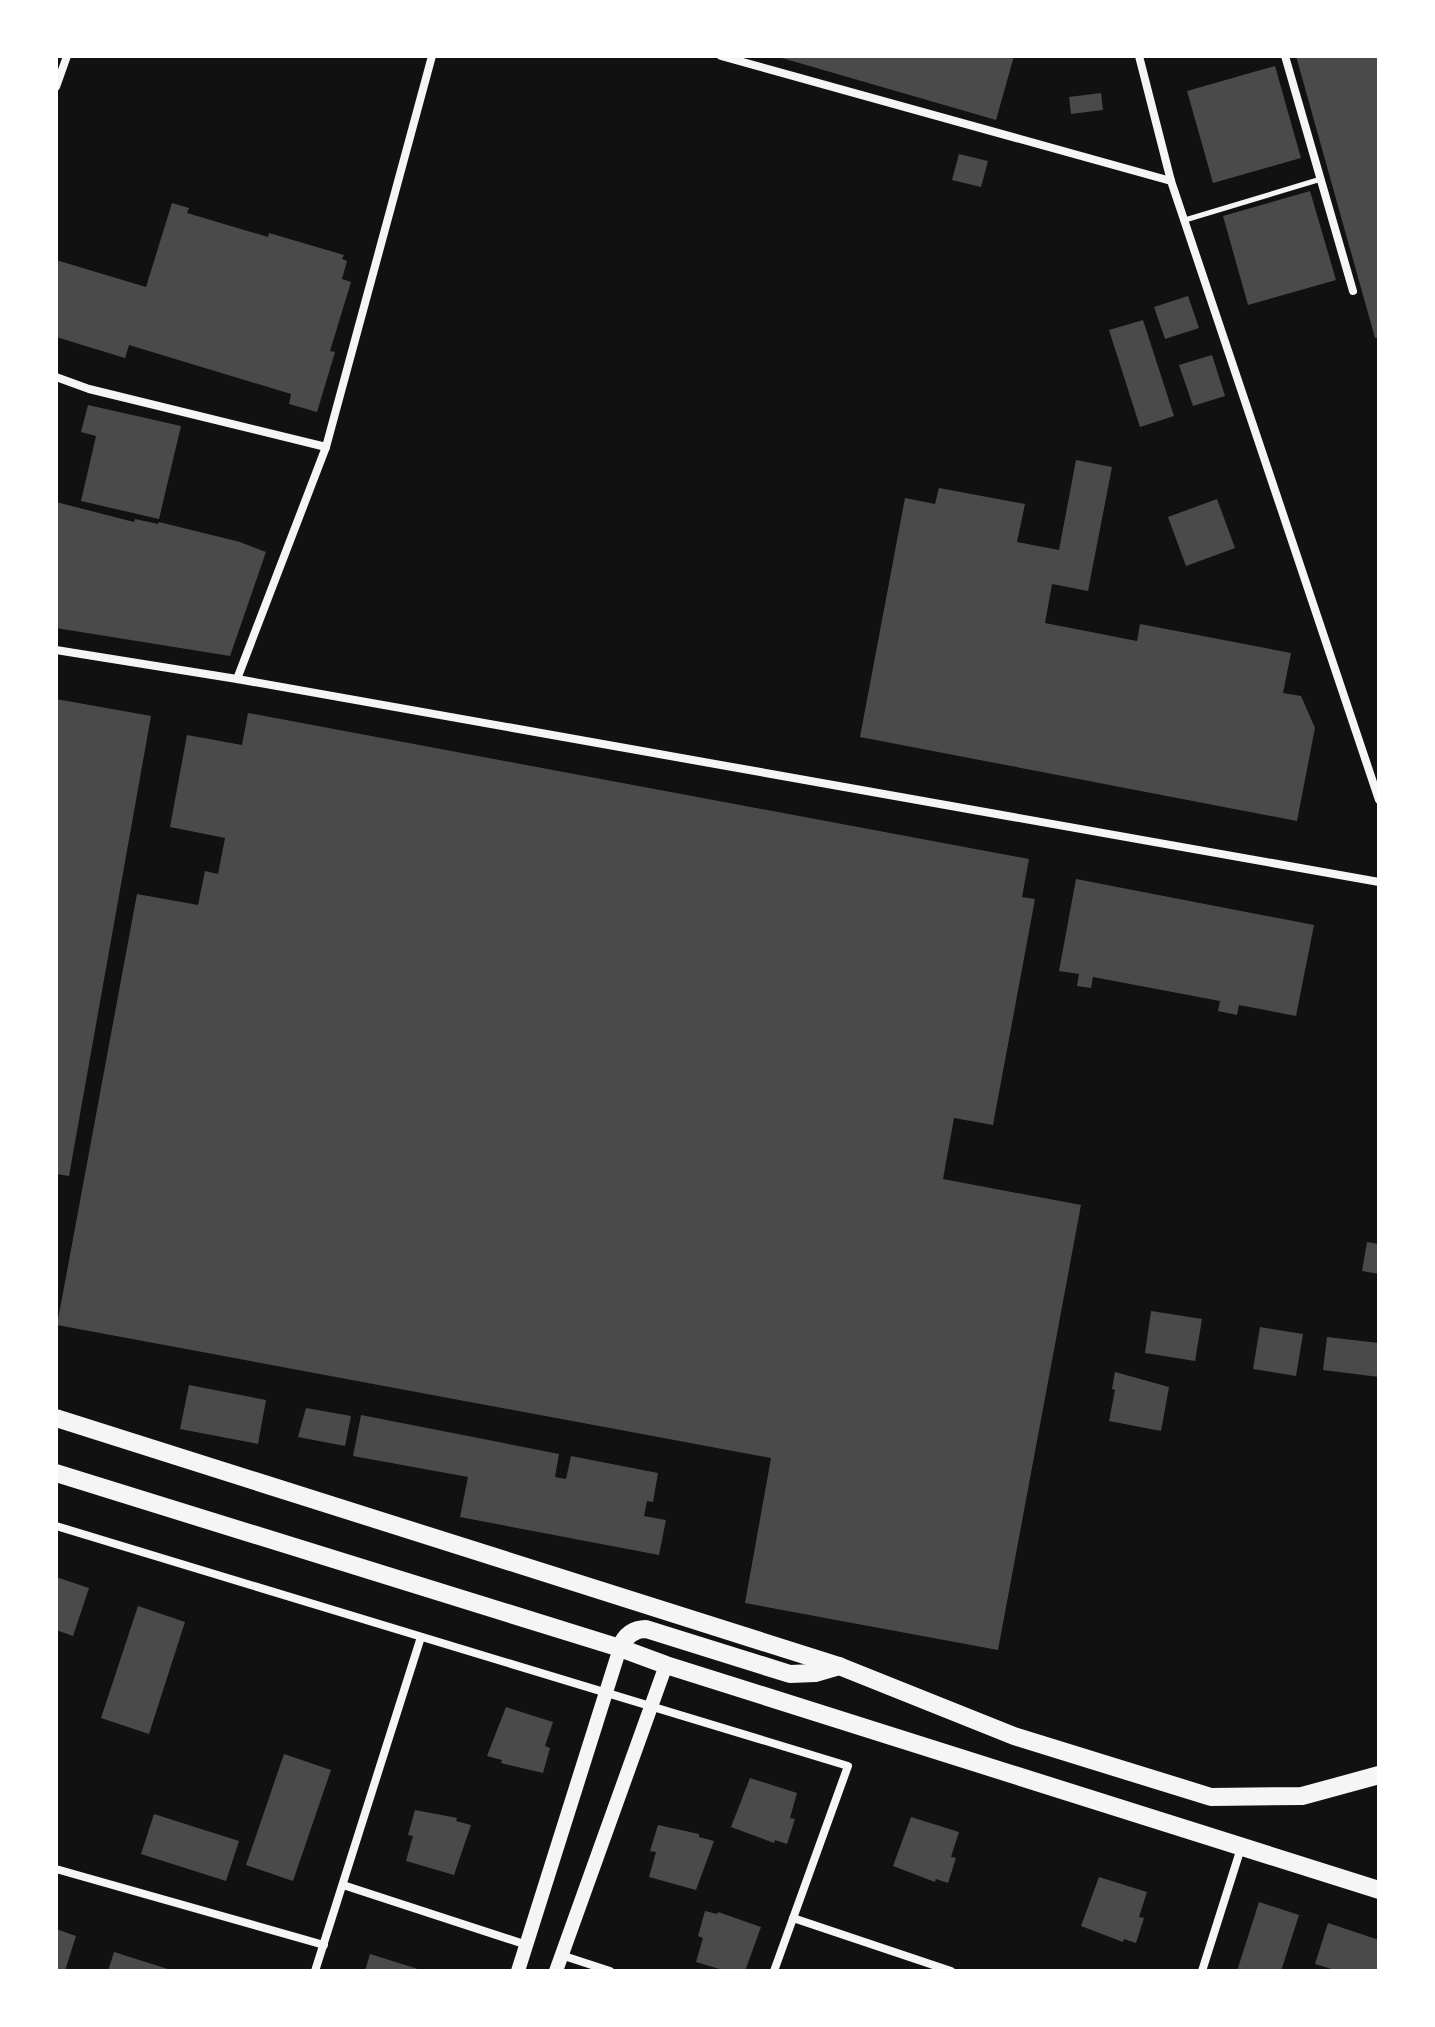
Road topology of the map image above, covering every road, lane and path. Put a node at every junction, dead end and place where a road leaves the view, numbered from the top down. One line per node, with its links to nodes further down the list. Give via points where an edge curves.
1 (67, 56): 7 (street)
2 (432, 56): 13 (street)
3 (721, 56): 6 (street)
4 (1139, 56): 9 (street)
5 (1285, 56): 8 (street)
6 (746, 59): 9 (street)
7 (56, 87)
8 (1321, 179): 10 (lane); 11 (street)
9 (1171, 181): 10 (street)
10 (1184, 220): 16 (street)
11 (1353, 291)
12 (56, 377): 13 (street)
13 (326, 447): 15 (street)
14 (56, 650): 15 (street)
15 (237, 679): 17 (street)
16 (1379, 800)
17 (1379, 882)
18 (56, 1418): 24 (main road)
19 (56, 1473): 22 (main road)
20 (56, 1526): 21 (street)
21 (421, 1637): 25 (street); 30 (street)
22 (620, 1648): 23 (main road); 24 (main road, via 632,1632 646,1629 790,1674); 25 (street)
23 (666, 1665): 26 (street); 28 (main road)
24 (839, 1666): 27 (main road, via 1014,1736 1211,1797 1302,1796)
25 (606, 1693): 26 (street); 34 (street)
26 (650, 1707): 32 (street, via 848,1766); 35 (street)
27 (1379, 1775)
28 (1241, 1847): 31 (main road); 42 (street)
29 (56, 1869): 33 (street)
30 (343, 1885): 33 (street); 34 (street)
31 (1379, 1890)
32 (793, 1918): 40 (street); 41 (street)
33 (324, 1945): 36 (street)
34 (527, 1945): 37 (street)
35 (561, 1955): 38 (street); 39 (street)
36 (315, 1971)
37 (518, 1971)
38 (556, 1971)
39 (610, 1971)
40 (774, 1971)
41 (951, 1971)
42 (1202, 1971)

